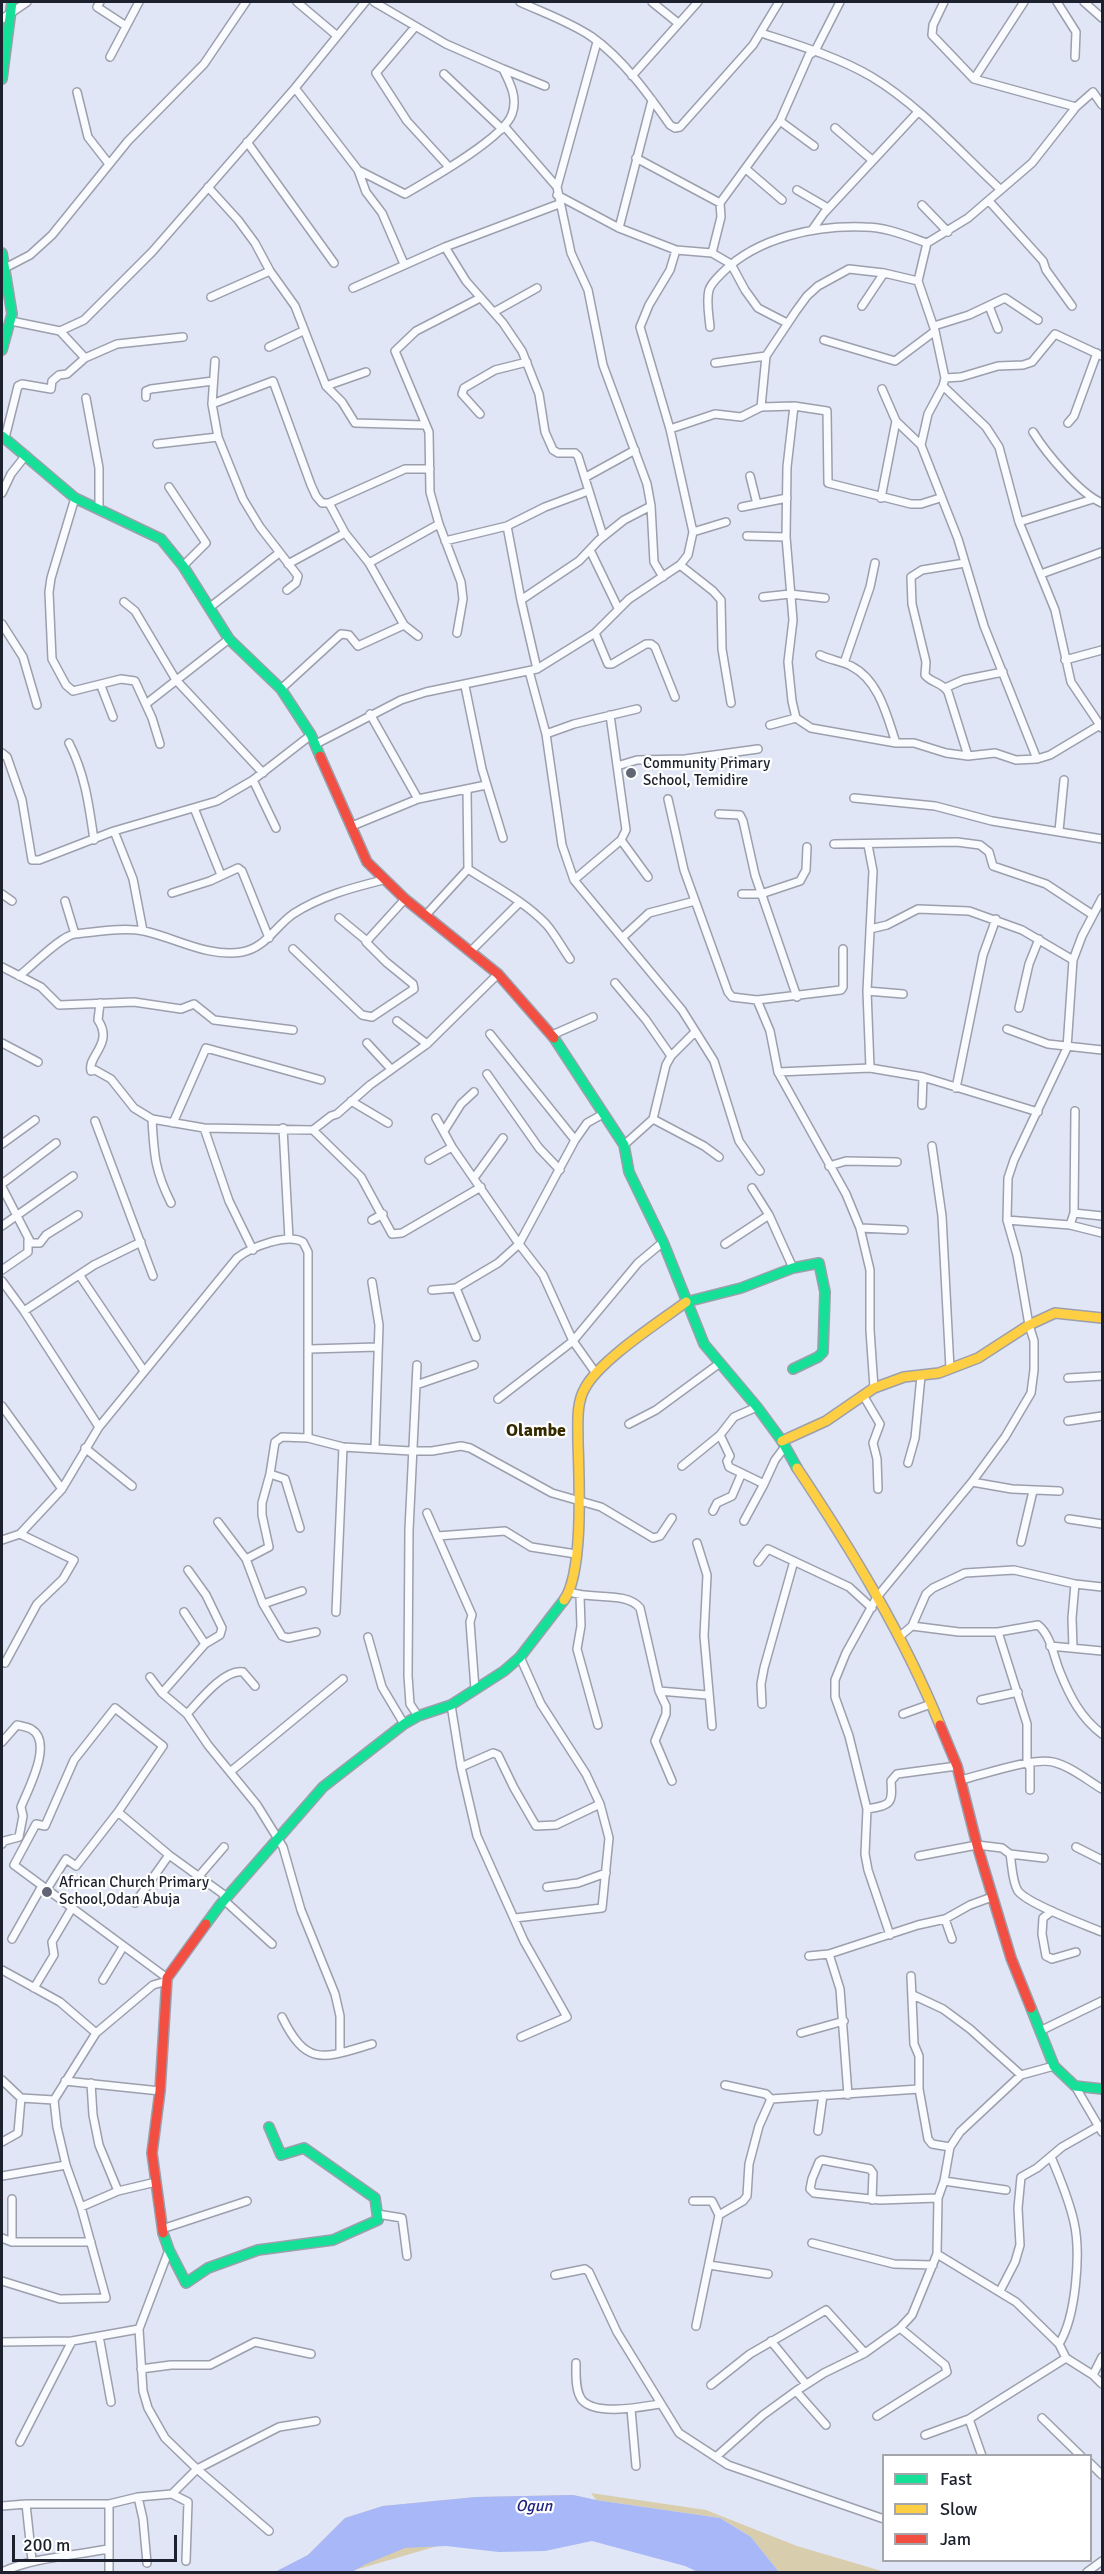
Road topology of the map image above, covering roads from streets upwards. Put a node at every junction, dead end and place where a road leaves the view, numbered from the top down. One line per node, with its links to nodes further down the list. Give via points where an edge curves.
1 (11, 2): 20 (street)
2 (27, 2): 20 (street)
3 (100, 2): 24 (street, via 97,7)
4 (139, 2): 24 (street)
5 (246, 2): 51 (street, via 204,64)
6 (297, 2): 27 (street)
7 (365, 2): 27 (street)
8 (374, 2): 25 (street)
9 (520, 2): 28 (street)
10 (652, 2): 23 (street)
11 (698, 2): 23 (street)
12 (779, 2): 26 (street)
13 (840, 2): 29 (street)
14 (942, 2): 36 (street, via 932,35)
15 (1024, 2): 36 (street)
16 (1057, 2): 31 (street, via 1076,32)
17 (1084, 2): 19 (street)
18 (1097, 2): 19 (street)
19 (1092, 8): 21 (street)
20 (10, 13): 22 (street); 35 (street)
21 (1102, 18)
22 (2, 19)
23 (678, 23): 34 (street)
24 (126, 26): 30 (street)
25 (416, 27): 32 (street); 52 (street, via 376,73 407,121)
26 (761, 33): 29 (street); 40 (street, via 680,127 670,125)
27 (336, 35): 38 (street)
28 (597, 42): 34 (street); 58 (street)
29 (815, 51): 43 (street, via 872,77); 44 (street, via 809,55)
30 (110, 57)
31 (1075, 57)
32 (503, 69): 37 (street); 45 (street, via 513,90 513,112)
33 (444, 74): 45 (street)
34 (632, 76): 40 (street)
35 (2, 79)
36 (974, 79): 42 (street)
37 (545, 86)
38 (295, 88): 47 (street); 54 (street)
39 (77, 92): 51 (street, via 88,137)
40 (652, 100): 49 (street)
41 (1102, 105): 42 (street, via 1093,92)
42 (1076, 107): 56 (street, via 1032,163)
43 (918, 112): 50 (street); 56 (street)
44 (780, 121): 48 (street); 53 (street)
45 (504, 128): 52 (street); 58 (street)
46 (836, 128): 50 (street)
47 (248, 142): 55 (street); 73 (street)
48 (814, 146)
49 (636, 158): 61 (street); 65 (street)
50 (872, 160): 64 (street)
51 (108, 164): 76 (street, via 52,235 30,255)
52 (450, 167): 54 (street, via 405,194)
53 (746, 169): 59 (street); 61 (street)
54 (358, 170): 74 (street)
55 (208, 187): 77 (street, via 238,219); 95 (street, via 123,283 84,320)
56 (1000, 189): 60 (street)
57 (797, 190): 64 (street)
58 (557, 191): 62 (street); 65 (street)
59 (782, 200)
60 (989, 201): 67 (street); 86 (street, via 1043,261)
61 (720, 203): 72 (street, via 721,217)
62 (559, 204): 69 (street); 127 (street, via 571,253 588,290 603,364)
63 (922, 205): 67 (street)
64 (828, 208): 66 (street)
65 (619, 228): 70 (street)
66 (812, 230): 68 (street, via 881,228); 75 (street, via 784,237)
67 (948, 232): 68 (street)
68 (927, 243): 79 (street)
69 (445, 247): 74 (street); 83 (street)
70 (676, 250): 72 (street); 121 (street, via 670,270 640,327)
71 (2, 253): 76 (street)
72 (712, 253): 75 (street)
73 (334, 263)
74 (404, 264): 80 (street)
75 (731, 264): 91 (street, via 758,308); 92 (street, via 709,288)
76 (3, 265): 89 (street)
77 (270, 272): 82 (street); 96 (street, via 295,306)
78 (884, 273): 79 (street); 84 (street); 91 (street, via 849,269 830,278 807,296)
79 (918, 281): 93 (street)
80 (353, 288)
81 (537, 288): 88 (street)
82 (211, 297)
83 (480, 298): 88 (street); 120 (street, via 416,331 395,351)
84 (862, 306)
85 (989, 306): 90 (street, via 1010,299); 93 (street); 94 (street)
86 (1072, 306)
87 (2, 311): 89 (street)
88 (494, 312): 105 (street)
89 (11, 317): 95 (street); 100 (street)
90 (1038, 320)
91 (787, 323): 102 (street)
92 (710, 327)
93 (934, 329): 98 (street, via 895,361); 109 (street)
94 (998, 329)
95 (60, 331): 103 (street)
96 (303, 331): 99 (street); 110 (street)
97 (183, 338): 103 (street, via 117,344)
98 (824, 340)
99 (268, 346)
100 (2, 350)
101 (1100, 354): 109 (street, via 1056,334 1032,362 998,366); 119 (street)
102 (766, 356): 106 (street); 116 (street)
103 (85, 358): 123 (street, via 76,368 52,381 51,389 18,386)
104 (215, 361): 108 (street)
105 (527, 362): 117 (street, via 495,370 464,388 462,394); 131 (street, via 553,450 575,453)
106 (715, 363)
107 (366, 372): 110 (street)
108 (213, 381): 112 (street, via 151,389 146,391); 114 (street)
109 (944, 382): 126 (street, via 928,414); 147 (street, via 999,447)
110 (326, 386): 120 (street, via 355,423)
111 (882, 389): 118 (street)
112 (146, 397)
113 (86, 398): 145 (street, via 99,468)
114 (212, 404): 124 (street); 141 (street, via 273,381 316,496 322,503)
115 (794, 406): 116 (street); 136 (street, via 787,467); 137 (street, via 827,411 828,483)
116 (761, 407): 121 (street, via 741,417 715,414)
117 (480, 414)
118 (896, 421): 126 (street); 137 (street)
119 (1068, 423)
120 (424, 425): 129 (street, via 429,432)
121 (670, 429): 150 (street)
122 (1033, 432): 139 (street, via 1043,448)
123 (3, 437): 128 (street)
124 (218, 437): 125 (street); 158 (street, via 243,499)
125 (157, 444)
126 (921, 445): 138 (street)
127 (635, 450): 131 (street); 143 (street)
128 (26, 455): 134 (street); 135 (street)
129 (430, 469): 141 (street, via 405,469); 148 (street, via 430,492)
130 (750, 476): 142 (street)
131 (586, 477): 133 (street)
132 (169, 487): 164 (street, via 206,543)
133 (588, 491): 149 (street); 152 (street)
134 (2, 493)
135 (75, 498): 145 (street); 188 (street, via 50,586 51,652 69,689 76,692)
136 (788, 498): 142 (street); 154 (street)
137 (881, 498): 138 (street, via 921,504)
138 (940, 498): 161 (street)
139 (1093, 499): 140 (street); 147 (street)
140 (1102, 502)
141 (329, 503): 151 (street)
142 (758, 504): 144 (street)
143 (651, 506): 152 (street); 166 (street, via 654,562)
144 (742, 507)
145 (99, 509): 164 (street, via 161,539)
146 (726, 522): 150 (street)
147 (1019, 522): 165 (street)
148 (439, 525): 155 (street); 159 (street)
149 (507, 526): 155 (street); 171 (street)
150 (693, 532): 163 (street, via 688,555)
151 (345, 533): 159 (street); 162 (street)
152 (603, 536): 156 (street)
153 (747, 536): 154 (street)
154 (786, 537): 168 (street)
155 (445, 541): 177 (street, via 461,582 463,599)
156 (590, 550): 171 (street); 174 (street)
157 (1102, 552): 165 (street)
158 (279, 554): 162 (street); 173 (street)
159 (369, 563): 176 (street)
160 (875, 563): 184 (street)
161 (965, 563): 186 (street); 190 (street, via 922,570 911,577 925,675)
162 (288, 564): 167 (street, via 299,580)
163 (680, 565): 166 (street); 193 (street, via 721,600 722,649)
164 (183, 566): 173 (street)
165 (1041, 574): 183 (street, via 1055,610)
166 (663, 577): 174 (street)
167 (287, 590)
168 (790, 594): 169 (street); 170 (street); 200 (street, via 793,620 788,662)
169 (763, 597)
170 (825, 598)
171 (521, 600): 185 (street)
172 (124, 602): 187 (street, via 135,611)
173 (210, 608): 180 (street)
174 (618, 608): 178 (street)
175 (2, 624): 195 (street, via 23,657)
176 (404, 625): 179 (street); 191 (street, via 358,646 349,635 341,634)
177 (457, 633)
178 (595, 633): 185 (street); 192 (street, via 608,664 646,644 655,647)
179 (418, 636)
180 (229, 639): 187 (street); 191 (street)
181 (1102, 650): 183 (street)
182 (820, 655): 184 (street)
183 (1065, 660): 202 (street, via 1074,690)
184 (844, 663): 206 (street, via 865,676 874,688)
185 (533, 670): 189 (street); 203 (street)
186 (1003, 672): 190 (street); 211 (street)
187 (176, 680): 194 (street); 213 (street)
188 (100, 686): 194 (street, via 131,679); 199 (street)
189 (465, 686): 197 (street, via 409,697); 216 (street)
190 (945, 688): 210 (street)
191 (281, 689): 204 (street)
192 (675, 697)
193 (731, 703)
194 (146, 704): 207 (street)
195 (37, 705)
196 (637, 709): 198 (street)
197 (370, 714): 204 (street); 219 (street)
198 (609, 715): 203 (street); 212 (street)
199 (113, 717)
200 (796, 718): 201 (street); 206 (street, via 811,728)
201 (770, 725)
202 (1101, 726): 211 (street)
203 (546, 734): 238 (street, via 562,845)
204 (314, 739): 213 (street); 223 (street)
205 (69, 743): 229 (street, via 86,783)
206 (896, 743): 210 (street, via 914,743)
207 (160, 744)
208 (758, 749): 212 (street, via 685,759 637,760)
209 (2, 753): 229 (street, via 22,800 32,860)
210 (968, 756): 211 (street, via 995,753 1016,760)
211 (1037, 759)
212 (617, 766): 230 (street, via 626,830)
213 (263, 773): 214 (street)
214 (253, 780): 221 (street, via 217,801); 224 (street)
215 (1064, 780): 226 (street)
216 (486, 784): 217 (street); 227 (street)
217 (467, 789): 219 (street); 234 (street)
218 (854, 798): 226 (street, via 935,806)
219 (418, 799): 223 (street)
220 (668, 799): 248 (street)
221 (194, 808): 225 (street); 235 (street)
222 (719, 814): 242 (street, via 740,815)
223 (352, 826): 237 (street, via 368,862)
224 (276, 828)
225 (114, 831): 229 (street); 254 (street, via 133,879)
226 (1059, 831): 228 (street)
227 (503, 838)
228 (1102, 838)
229 (94, 840)
230 (621, 840): 236 (street); 238 (street)
231 (834, 844): 232 (street)
232 (868, 845): 249 (street, via 980,845 989,852 993,866 1046,884); 253 (street, via 873,871)
233 (807, 847): 242 (street, via 806,870 800,881)
234 (468, 869): 247 (street); 250 (street)
235 (221, 875): 239 (street); 257 (street, via 234,868 242,871)
236 (648, 877)
237 (383, 880): 244 (street); 257 (street, via 320,900 292,915)
238 (574, 880): 256 (street)
239 (172, 892)
240 (2, 894): 245 (street)
241 (742, 894): 242 (street)
242 (761, 894): 271 (street)
243 (1102, 898): 249 (street)
244 (405, 899): 250 (street); 259 (street)
245 (12, 901)
246 (66, 901): 255 (street)
247 (520, 902): 262 (street); 263 (street, via 547,925)
248 (695, 902): 256 (street, via 649,913); 272 (street, via 728,993)
249 (1093, 915): 264 (street)
250 (425, 916): 262 (street)
251 (339, 918): 259 (street)
252 (996, 919): 253 (street, via 969,911 918,909); 258 (street); 295 (street, via 983,955)
253 (870, 929): 269 (street)
254 (143, 931): 255 (street); 257 (street, via 226,955 245,951)
255 (75, 934): 267 (street, via 64,936)
256 (623, 937): 279 (street, via 665,987)
257 (269, 938)
258 (1039, 939): 264 (street); 274 (street, via 1029,964)
259 (367, 941): 260 (street, via 413,984 411,992 372,1017 362,1015)
260 (293, 949)
261 (843, 950): 271 (street, via 841,990)
262 (471, 951): 266 (street)
263 (570, 959)
264 (1073, 960): 285 (street)
265 (2, 967): 267 (street)
266 (498, 974): 281 (street); 284 (street)
267 (19, 976): 273 (street, via 41,987 59,1005)
268 (615, 983): 287 (street)
269 (867, 991): 270 (street); 289 (street)
270 (903, 994)
271 (797, 997): 272 (street)
272 (757, 1000): 291 (street, via 771,1031)
273 (100, 1003): 278 (street, via 134,1002 181,1009 194,1004 214,1020); 303 (street, via 101,1048 92,1059 91,1071 111,1079 134,1108)
274 (1020, 1008)
275 (593, 1017): 281 (street)
276 (397, 1021): 284 (street)
277 (1007, 1029): 285 (street)
278 (293, 1030)
279 (695, 1032): 287 (street); 325 (street, via 718,1071 739,1141)
280 (490, 1034): 314 (street)
281 (552, 1035): 301 (street)
282 (2, 1043): 288 (street)
283 (367, 1043): 290 (street)
284 (427, 1044): 290 (street)
285 (1067, 1048): 286 (street); 300 (street)
286 (1102, 1050)
287 (671, 1056): 304 (street)
288 (38, 1062)
289 (870, 1068): 291 (street); 293 (street)
290 (391, 1069): 297 (street)
291 (778, 1072): 323 (street)
292 (487, 1074): 324 (street, via 539,1148)
293 (923, 1077): 295 (street); 298 (street)
294 (321, 1080): 307 (street, via 206,1048)
295 (956, 1088): 300 (street)
296 (474, 1092): 312 (street)
297 (351, 1101): 308 (street); 311 (street)
298 (922, 1105)
299 (1075, 1111): 332 (street)
300 (1038, 1112): 339 (street, via 1008,1178)
301 (603, 1114): 314 (street, via 587,1123); 317 (street)
302 (436, 1118): 312 (street)
303 (152, 1119): 307 (street); 331 (street, via 158,1176)
304 (653, 1119): 317 (street); 320 (street)
305 (34, 1120): 316 (street)
306 (95, 1121): 347 (street)
307 (173, 1123): 309 (street)
308 (388, 1123)
309 (204, 1128): 310 (street); 351 (street, via 229,1201)
310 (283, 1128): 311 (street); 346 (street)
311 (313, 1130): 333 (street, via 361,1177)
312 (444, 1131): 319 (street)
313 (503, 1138): 327 (street)
314 (575, 1140): 324 (street)
315 (56, 1143): 328 (street)
316 (2, 1144)
317 (624, 1145): 348 (street, via 629,1172)
318 (932, 1146): 372 (street, via 942,1216)
319 (452, 1147): 321 (street); 327 (street)
320 (719, 1157)
321 (429, 1160)
322 (897, 1162): 323 (street, via 846,1161)
323 (830, 1166): 342 (street)
324 (560, 1170): 349 (street)
325 (760, 1171)
326 (73, 1176): 337 (street)
327 (474, 1178): 329 (street)
328 (2, 1186): 337 (street)
329 (481, 1187): 333 (street, via 398,1235 392,1234); 349 (street)
330 (752, 1188): 335 (street)
331 (171, 1203)
332 (1074, 1213): 336 (street); 341 (street)
333 (383, 1214): 338 (street)
334 (78, 1215): 345 (street, via 40,1243 31,1243)
335 (769, 1215): 350 (street); 352 (street)
336 (1102, 1216)
337 (17, 1217): 340 (street); 345 (street)
338 (372, 1220)
339 (1007, 1220): 341 (street); 363 (street)
340 (2, 1226)
341 (1070, 1226): 344 (street)
342 (860, 1228): 343 (street); 379 (street, via 870,1270)
343 (904, 1230)
344 (1102, 1233)
345 (27, 1234): 353 (street, via 28,1252)
346 (289, 1239): 351 (street); 367 (street, via 303,1242 308,1252)
347 (141, 1242): 354 (street); 355 (street)
348 (663, 1242): 360 (street); 365 (street, via 638,1263)
349 (519, 1244): 358 (street, via 498,1263); 365 (street, via 543,1275)
350 (725, 1244)
351 (254, 1250): 373 (street, via 244,1253 230,1266)
352 (793, 1268): 360 (street, via 741,1288); 371 (street, via 819,1263 823,1268 824,1291 823,1352)
353 (2, 1270)
354 (80, 1276): 361 (street); 373 (street)
355 (153, 1276)
356 (2, 1281): 361 (street)
357 (372, 1282): 366 (street, via 379,1325)
358 (456, 1288): 359 (street); 364 (street)
359 (432, 1290)
360 (686, 1302): 368 (street, via 704,1344); 374 (street)
361 (24, 1311): 387 (street)
362 (1102, 1318): 363 (street, via 1055,1313)
363 (1029, 1325): 372 (street, via 978,1358); 399 (street, via 1035,1351 1031,1393)
364 (476, 1337)
365 (573, 1341): 374 (street); 381 (street)
366 (378, 1347): 367 (street); 393 (street)
367 (310, 1349): 389 (street)
368 (720, 1363): 383 (street); 386 (street, via 656,1410)
369 (417, 1365): 378 (street)
370 (474, 1365): 378 (street)
371 (793, 1369)
372 (950, 1369): 375 (street)
373 (144, 1371): 387 (street)
374 (596, 1372): 406 (street, via 583,1390 578,1412)
375 (921, 1376): 379 (street, via 904,1377); 395 (street, via 915,1438)
376 (1102, 1376): 377 (street)
377 (1068, 1378)
378 (416, 1385): 394 (street)
379 (874, 1388): 380 (street)
380 (863, 1395): 390 (street); 403 (street, via 880,1424 873,1447)
381 (498, 1399)
382 (2, 1406): 402 (street)
383 (757, 1407): 388 (street, via 734,1417); 390 (street)
384 (1102, 1416): 385 (street)
385 (1068, 1421)
386 (629, 1424)
387 (99, 1426): 392 (street)
388 (720, 1435): 396 (street); 398 (street, via 730,1456 729,1467)
389 (308, 1438): 391 (street); 397 (street, via 277,1439)
390 (783, 1445): 400 (street); 431 (street)
391 (343, 1447): 393 (street); 435 (street)
392 (85, 1448): 401 (street); 402 (street)
393 (375, 1448): 394 (street)
394 (411, 1451): 406 (street, via 470,1448 552,1493); 461 (street, via 408,1676 410,1704)
395 (908, 1463)
396 (682, 1466)
397 (270, 1474): 414 (street, via 285,1479); 422 (street, via 262,1515 268,1547)
398 (741, 1475): 400 (street); 407 (street, via 732,1496 717,1503)
399 (972, 1482): 404 (street); 431 (street)
400 (764, 1484): 411 (street)
401 (132, 1486)
402 (62, 1489): 415 (street)
403 (878, 1489)
404 (1033, 1491): 405 (street); 418 (street)
405 (1059, 1491)
406 (579, 1502): 409 (street, via 601,1507 657,1539); 421 (street)
407 (713, 1511)
408 (427, 1513): 416 (street)
409 (672, 1518)
410 (1069, 1519): 413 (street)
411 (744, 1521)
412 (218, 1522): 422 (street)
413 (1102, 1524)
414 (300, 1528)
415 (20, 1534): 417 (street); 446 (street, via 74,1560 63,1579 37,1604)
416 (437, 1536): 421 (street, via 505,1532 531,1547); 450 (street, via 472,1615)
417 (4, 1540): 420 (street)
418 (1021, 1542)
419 (697, 1543): 454 (street, via 707,1575)
420 (2, 1550)
421 (576, 1554): 429 (street)
422 (246, 1559): 432 (street)
423 (794, 1561): 424 (street, via 768,1549); 433 (street, via 849,1587); 456 (street, via 764,1668)
424 (758, 1562)
425 (188, 1570): 441 (street, via 221,1625 220,1635)
426 (1076, 1584): 427 (street); 436 (street, via 1014,1570 965,1573 926,1594); 443 (street)
427 (1102, 1587)
428 (302, 1591): 432 (street)
429 (570, 1592): 430 (street); 445 (street)
430 (580, 1596): 451 (street, via 631,1599 637,1604); 463 (street, via 577,1649)
431 (877, 1597): 433 (street); 440 (street)
432 (263, 1604): 437 (street, via 285,1638)
433 (872, 1608): 476 (street, via 846,1653 834,1688)
434 (184, 1612): 441 (street)
435 (336, 1612)
436 (912, 1626): 438 (street); 440 (street)
437 (315, 1632)
438 (998, 1632): 442 (street, via 1038,1625); 452 (street)
439 (368, 1637): 462 (street, via 382,1688)
440 (899, 1637): 457 (street)
441 (205, 1644): 453 (street)
442 (1050, 1646): 443 (street); 465 (street, via 1084,1719)
443 (1072, 1648): 444 (street)
444 (1102, 1651)
445 (520, 1657): 450 (street); 475 (street, via 541,1704 586,1774)
446 (6, 1663)
447 (150, 1677): 453 (street)
448 (343, 1679): 470 (street)
449 (255, 1686): 459 (street, via 243,1672 233,1672 211,1688)
450 (475, 1689): 458 (street)
451 (659, 1691): 454 (street); 472 (street, via 666,1710 655,1741)
452 (1018, 1692): 455 (street); 467 (street, via 1027,1724)
453 (162, 1694): 459 (street)
454 (707, 1695): 464 (street)
455 (981, 1700)
456 (762, 1704)
457 (931, 1704): 460 (street); 468 (street)
458 (451, 1706): 461 (street); 469 (street)
459 (187, 1714): 470 (street)
460 (903, 1714)
461 (418, 1716): 462 (street)
462 (404, 1724): 478 (street, via 323,1787)
463 (598, 1725)
464 (712, 1725)
465 (1102, 1734)
466 (2, 1742): 479 (street, via 17,1725 33,1730 41,1742 40,1757 21,1807 19,1837)
467 (1027, 1764): 471 (street); 473 (street, via 1054,1762); 474 (street)
468 (957, 1766): 471 (street); 476 (street, via 897,1774 891,1781 890,1802)
469 (460, 1767): 475 (street, via 493,1753 498,1755 536,1826 556,1825); 497 (street, via 477,1836)
470 (230, 1772): 478 (street)
471 (960, 1780): 480 (street)
472 (672, 1781)
473 (1102, 1789)
474 (1030, 1790)
475 (600, 1804): 488 (street, via 609,1838)
476 (867, 1809): 500 (street, via 865,1854)
477 (118, 1812): 484 (street); 491 (street, via 76,1866 66,1859); 491 (street, via 163,1746 115,1708 74,1760 45,1826 36,1824 14,1865)
478 (278, 1837): 493 (street); 522 (street, via 301,1910 335,1994 340,2016)
479 (2, 1844)
480 (976, 1845): 483 (street, via 1002,1848); 485 (street); 492 (street)
481 (1076, 1847): 487 (street)
482 (224, 1848): 489 (street)
483 (1010, 1854): 486 (street); 496 (street, via 1017,1890)
484 (169, 1855): 489 (street); 494 (street)
485 (919, 1856)
486 (1044, 1858)
487 (1102, 1860)
488 (606, 1873): 490 (street); 497 (street, via 602,1908)
489 (199, 1876): 493 (street, via 222,1893)
490 (547, 1887)
491 (45, 1888): 495 (street); 501 (street)
492 (992, 1897): 498 (street); 517 (street)
493 (225, 1901): 503 (street); 511 (street, via 186,1949)
494 (135, 1903)
495 (72, 1908): 504 (street); 512 (street, via 52,1942 54,1955)
496 (1052, 1911): 499 (street); 505 (street, via 1043,1918 1046,1956 1052,1959)
497 (515, 1918): 520 (street, via 567,2017)
498 (945, 1919): 500 (street); 502 (street)
499 (1102, 1932)
500 (890, 1935): 506 (street)
501 (12, 1939)
502 (952, 1939)
503 (272, 1944)
504 (123, 1947): 510 (street); 511 (street)
505 (1076, 1952)
506 (829, 1954): 507 (street); 516 (street, via 840,1989)
507 (809, 1956)
508 (2, 1970): 512 (street)
509 (911, 1976): 513 (street)
510 (103, 1980)
511 (167, 1980): 518 (street, via 153,1985); 532 (street)
512 (34, 1988): 518 (street, via 60,2002)
513 (913, 1995): 524 (street, via 952,2016); 530 (street)
514 (1102, 2001): 517 (street)
515 (282, 2017): 522 (street, via 292,2038 306,2051 324,2056)
516 (844, 2021): 519 (street); 534 (street)
517 (1040, 2031): 523 (street)
518 (96, 2033): 526 (street)
519 (801, 2034)
520 (521, 2037)
521 (372, 2044): 522 (street)
522 (340, 2053)
523 (1054, 2066): 524 (street); 529 (street)
524 (1021, 2075): 542 (street, via 960,2132)
525 (2, 2080): 535 (street)
526 (65, 2081): 527 (street); 537 (street)
527 (91, 2083): 532 (street); 549 (street, via 99,2145)
528 (725, 2085): 536 (street, via 766,2094)
529 (1075, 2086): 531 (street); 539 (street)
530 (919, 2088): 534 (street); 542 (street, via 928,2139 932,2144)
531 (1102, 2089)
532 (160, 2091): 547 (street, via 152,2153)
533 (823, 2095): 534 (street); 536 (street); 540 (street)
534 (848, 2095)
535 (21, 2098): 537 (street); 541 (street, via 18,2133)
536 (771, 2099): 557 (street, via 749,2164 747,2196)
537 (54, 2100): 544 (street)
538 (269, 2127): 556 (street, via 281,2155 304,2148 375,2198)
539 (1101, 2129): 543 (street, via 1062,2147)
540 (818, 2131)
541 (2, 2142)
542 (950, 2147): 546 (street)
543 (1051, 2157): 571 (street, via 1021,2177 1020,2245); 579 (street, via 1075,2224 1074,2299)
544 (66, 2165): 545 (street); 555 (street)
545 (2, 2176)
546 (944, 2181): 548 (street); 550 (street)
547 (156, 2182): 549 (street); 558 (street)
548 (1006, 2190)
549 (118, 2191): 555 (street)
550 (938, 2198): 552 (street); 564 (street)
551 (12, 2199): 561 (street)
552 (872, 2200): 552 (street, via 812,2192 810,2184 819,2162 870,2169)
553 (248, 2201): 558 (street)
554 (693, 2201): 557 (street, via 714,2202)
555 (81, 2207): 560 (street)
556 (377, 2214): 563 (street, via 378,2220 333,2240 258,2250 208,2268 186,2283); 565 (street, via 402,2218)
557 (719, 2215): 566 (street)
558 (162, 2229): 563 (street)
559 (2, 2238): 561 (street)
560 (91, 2241): 561 (street); 570 (street, via 106,2298 60,2299)
561 (12, 2242)
562 (812, 2243): 567 (street, via 894,2264)
563 (169, 2250): 574 (street)
564 (937, 2254): 567 (street); 571 (street)
565 (407, 2256)
566 (709, 2265): 568 (street); 572 (street)
567 (933, 2265): 573 (street, via 915,2310)
568 (768, 2274)
569 (555, 2275): 592 (street, via 585,2269 589,2272 617,2332)
570 (2, 2281)
571 (1000, 2290): 579 (street)
572 (696, 2326)
573 (900, 2328): 580 (street); 594 (street, via 945,2365 947,2373)
574 (139, 2329): 575 (street); 585 (street)
575 (99, 2336): 576 (street); 591 (street)
576 (72, 2341): 578 (street); 600 (street)
577 (771, 2341): 580 (street, via 826,2310); 587 (street); 589 (street)
578 (2, 2342)
579 (1059, 2344): 583 (street)
580 (865, 2353): 587 (street)
581 (311, 2354): 585 (street, via 255,2342 210,2366)
582 (1102, 2357): 586 (street)
583 (1066, 2358): 586 (street); 596 (street)
584 (576, 2363): 593 (street, via 581,2398 587,2404)
585 (141, 2369): 606 (street, via 143,2391 155,2422 165,2438)
586 (1094, 2375): 588 (street)
587 (806, 2384): 590 (street)
588 (1102, 2384)
589 (711, 2385)
590 (796, 2391): 598 (street); 603 (street)
591 (111, 2402)
592 (660, 2404): 593 (street); 603 (street, via 679,2433)
593 (631, 2409): 605 (street)
594 (877, 2416)
595 (1042, 2418): 602 (street)
596 (969, 2419): 599 (street); 601 (street)
597 (316, 2421): 606 (street, via 279,2427)
598 (826, 2425)
599 (925, 2435)
600 (20, 2442)
601 (981, 2454)
602 (1079, 2454)
603 (717, 2456): 613 (street, via 728,2465)
604 (1096, 2465): 607 (street)
605 (636, 2466)
606 (197, 2469): 608 (street); 614 (street)
607 (1102, 2475)
608 (172, 2494): 609 (street); 618 (street, via 188,2502)
609 (138, 2497): 611 (street); 619 (street)
610 (26, 2504): 611 (street); 612 (street); 616 (street)
611 (109, 2504): 615 (street)
612 (2, 2506)
613 (882, 2518)
614 (269, 2531)
615 (108, 2549): 616 (street); 621 (street)
616 (32, 2560): 620 (street)
617 (1102, 2560): 622 (street)
618 (186, 2561)
619 (147, 2564)
620 (2, 2572)
621 (109, 2572)
622 (1087, 2572)

